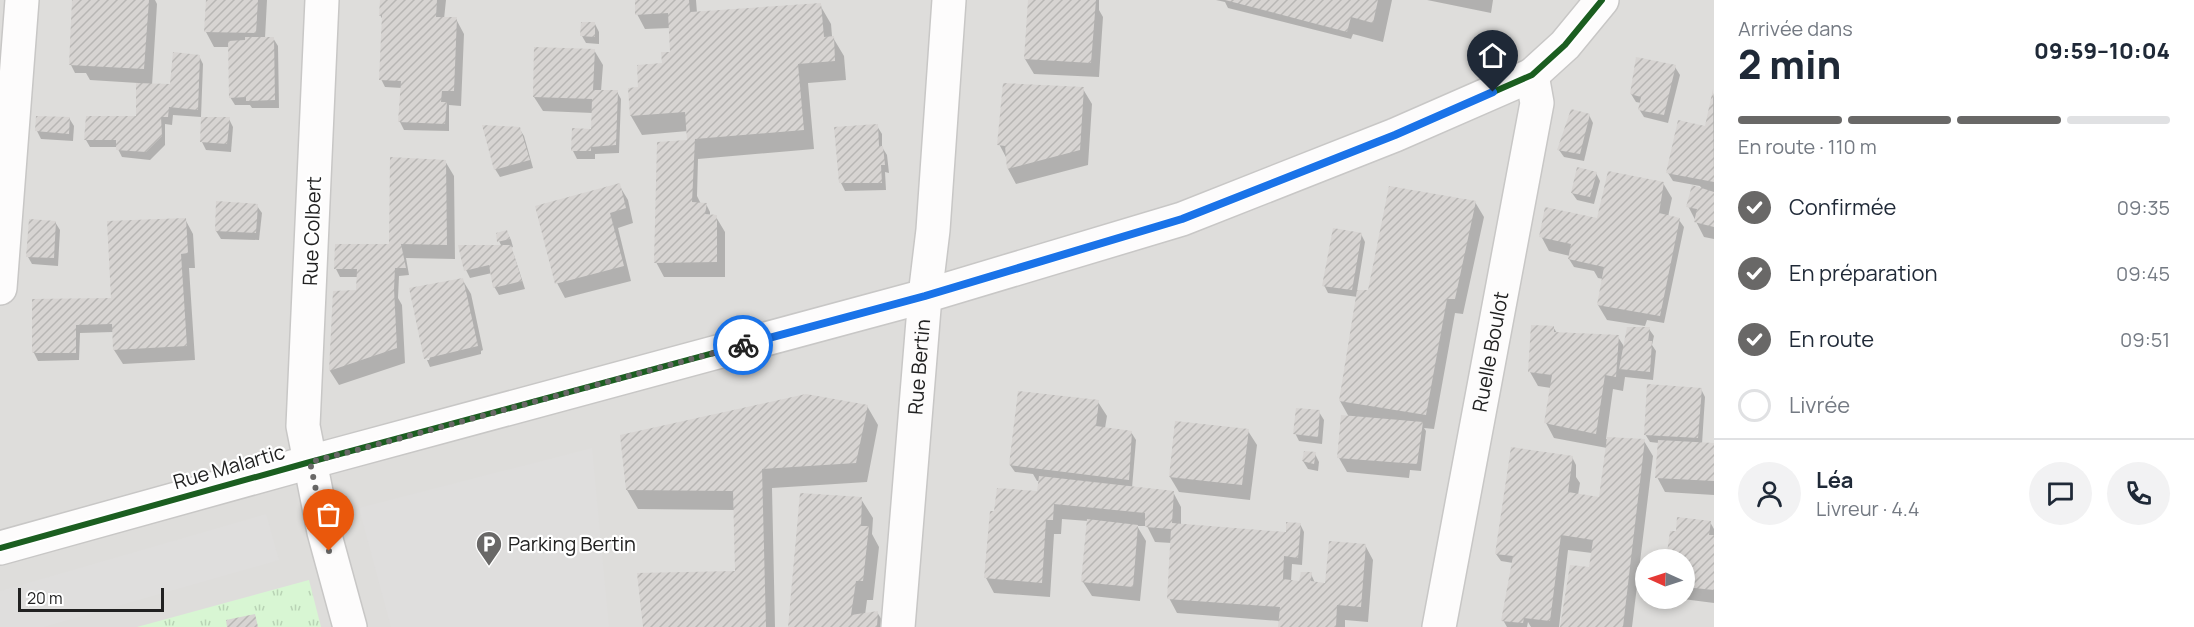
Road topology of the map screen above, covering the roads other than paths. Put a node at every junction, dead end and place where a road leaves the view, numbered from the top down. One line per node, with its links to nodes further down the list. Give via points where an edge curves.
1 (22, 0): 6 (street)
2 (322, 0): 8 (street, Rue Colbert, via 303,426)
3 (949, 0): 7 (street, Rue Bertin)
4 (1602, 0): 5 (street, Rue Malartic, via 1565,45)
5 (1532, 75): 7 (street, Rue Malartic, via 1395,135 1182,219); 12 (street, Ruelle Boulot, via 1538,103)
6 (0, 288)
7 (925, 296): 8 (street, Rue Malartic); 11 (street, Rue Bertin)
8 (310, 462): 9 (street, Rue Malartic); 10 (street, Rue Colbert)
9 (0, 548)
10 (350, 627)
11 (898, 627)
12 (1439, 627)

